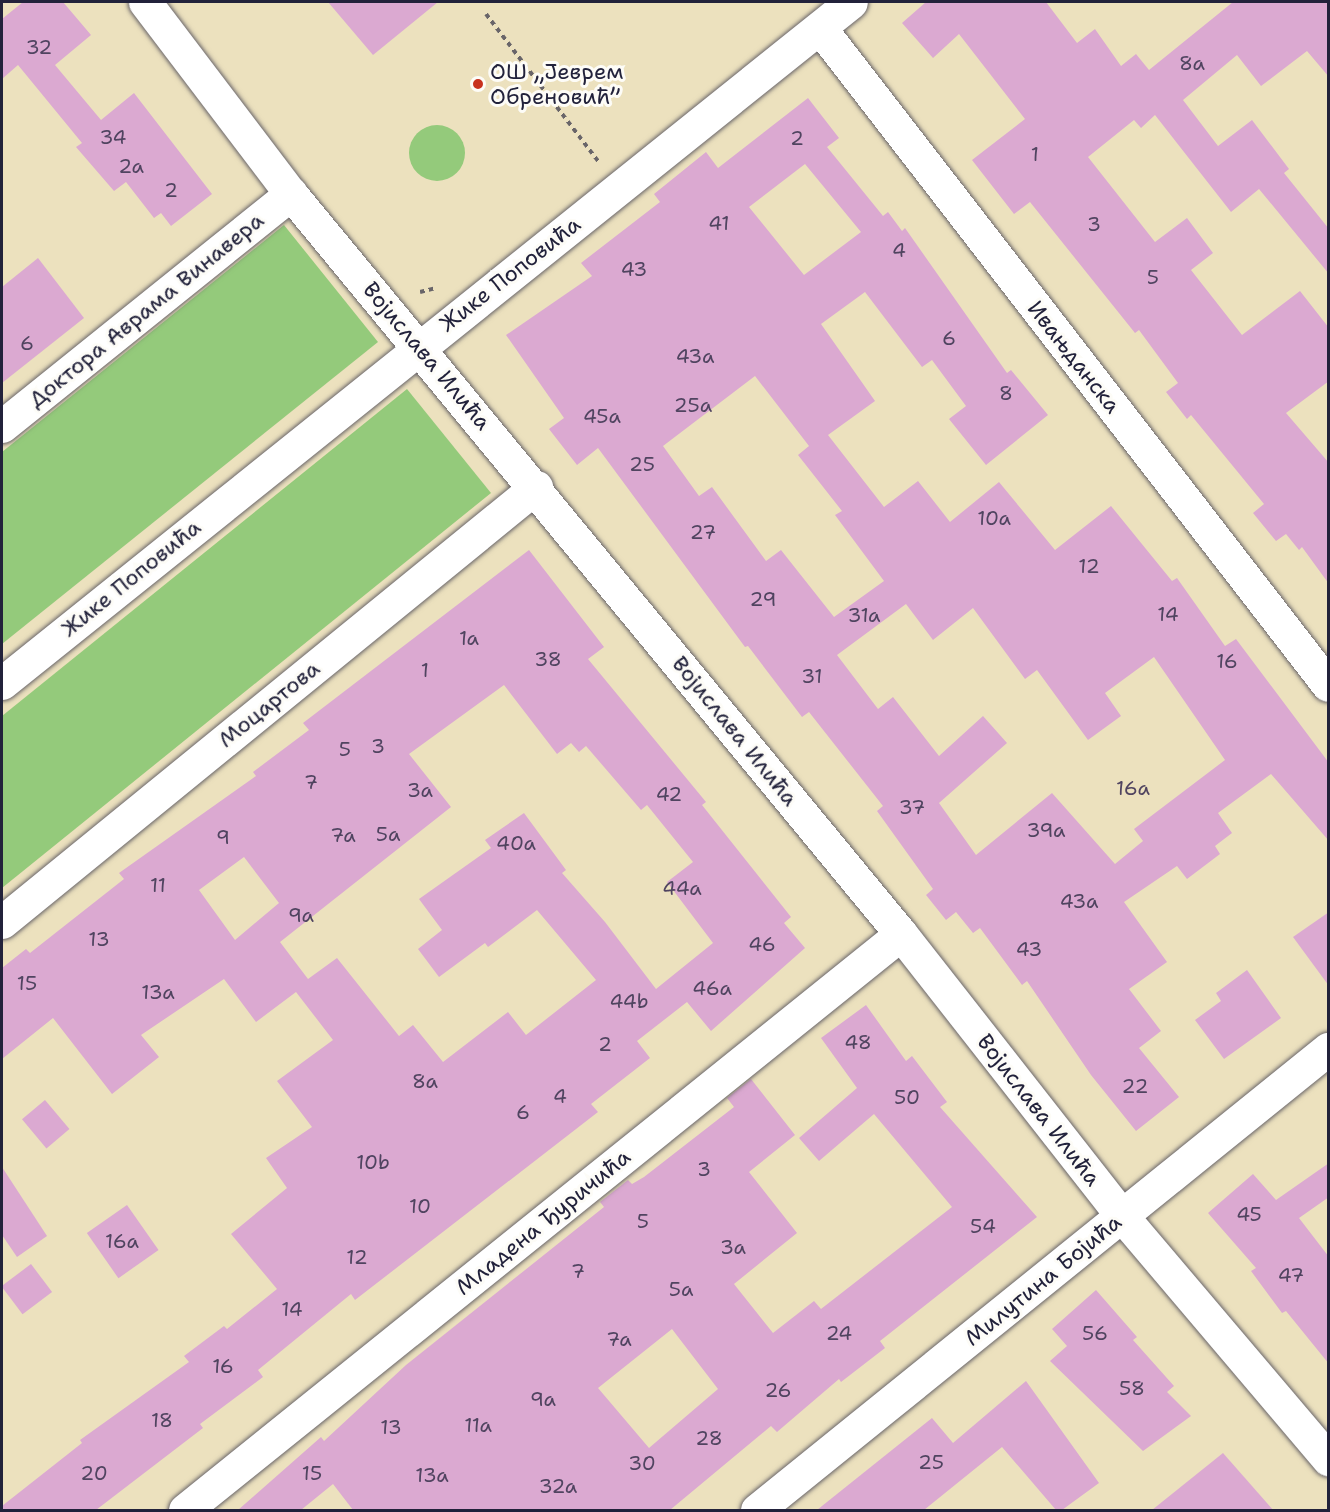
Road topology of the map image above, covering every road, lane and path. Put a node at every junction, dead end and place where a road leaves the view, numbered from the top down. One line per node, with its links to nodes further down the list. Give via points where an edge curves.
1 (145, 2): 6 (street, Војислава Илића)
2 (852, 2): 4 (street, Жике Поповића)
3 (486, 14): 5 (path)
4 (820, 28): 5 (street, Жике Поповића); 11 (street, Ивањданска)
5 (619, 187): 7 (street, Жике Поповића)
6 (291, 194): 7 (street, Војислава Илића); 8 (street, Доктора Аврама Винавера)
7 (419, 346): 9 (street, Војислава Илића); 10 (street, Жике Поповића)
8 (2, 426)
9 (536, 487): 12 (street, Моцартова); 13 (street, Војислава Илића)
10 (2, 683)
11 (1329, 686)
12 (2, 922)
13 (901, 934): 15 (street, Војислава Илића); 17 (street, Младена Ђуричића)
14 (1329, 1049): 15 (street, Милутина Бојића)
15 (1122, 1216): 16 (street, Војислава Илића); 18 (street, Милутина Бојића)
16 (1329, 1459)
17 (185, 1510)
18 (757, 1510)

